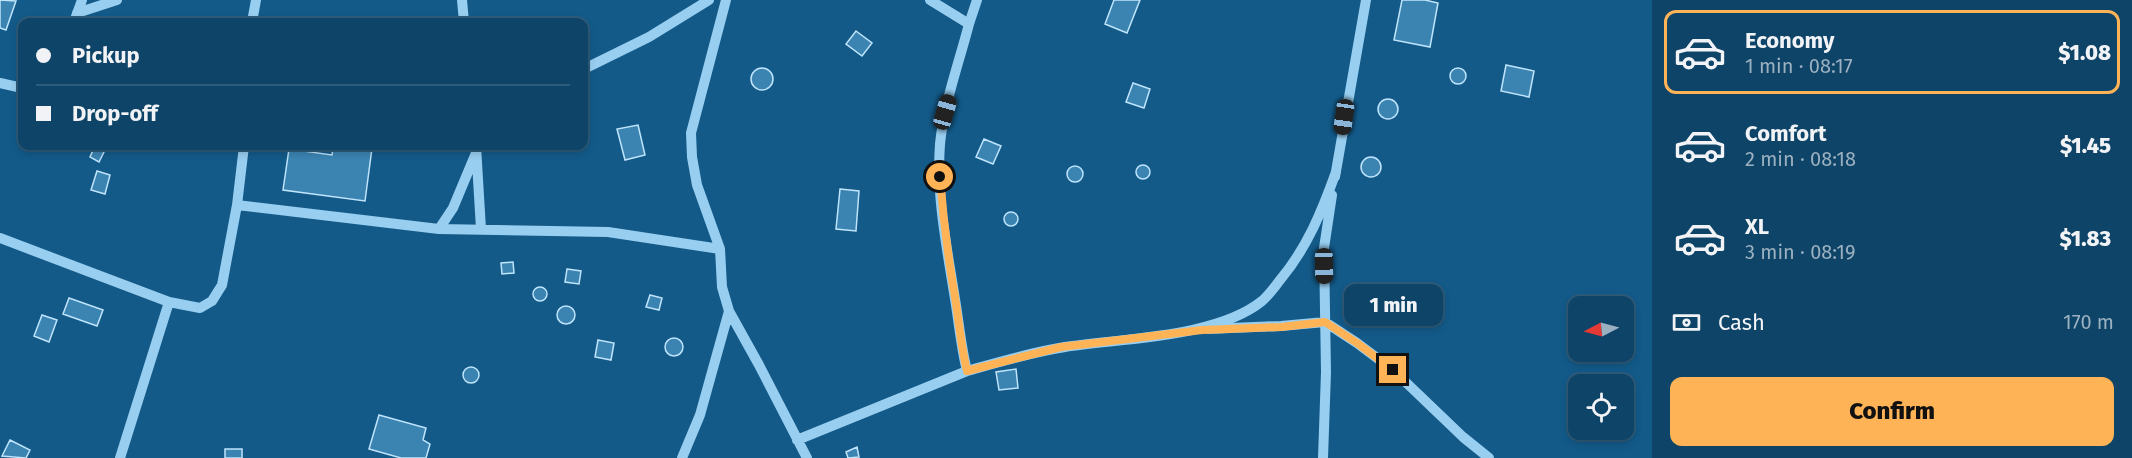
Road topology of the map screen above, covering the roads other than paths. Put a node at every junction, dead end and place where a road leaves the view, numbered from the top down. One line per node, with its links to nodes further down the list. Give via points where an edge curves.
1 (82, 0): 10 (street)
2 (117, 0): 10 (street)
3 (256, 0): 11 (street)
4 (462, 0): 12 (street)
5 (709, 0): 14 (street, via 649,37)
6 (726, 0): 25 (street, via 691,133 697,185)
7 (930, 0): 13 (street)
8 (977, 0): 13 (street)
9 (1366, 0): 20 (street)
10 (76, 18)
11 (253, 18)
12 (464, 18)
13 (969, 24): 30 (street, via 940,144 947,256)
14 (588, 67)
15 (0, 83): 16 (street)
16 (18, 87)
17 (244, 150): 21 (street)
18 (476, 150): 22 (street, via 453,208)
19 (476, 150): 23 (street)
20 (1336, 172): 28 (street, via 1324,248); 29 (street, via 1311,235 1269,294 1247,310)
21 (237, 205): 22 (street); 26 (street, via 222,285 212,301 200,308)
22 (439, 229): 23 (street)
23 (481, 229): 25 (street, via 608,232)
24 (0, 238): 26 (street)
25 (720, 249): 27 (street, via 722,287)
26 (169, 302): 32 (street)
27 (729, 311): 31 (street); 33 (street, via 700,415)
28 (1325, 322): 29 (street); 35 (street); 36 (street, via 1393,370)
29 (1202, 330): 30 (street, via 1061,347)
30 (967, 371): 31 (street)
31 (797, 440): 34 (street)
32 (120, 458)
33 (682, 458)
34 (807, 458)
35 (1323, 458)
36 (1489, 458)

